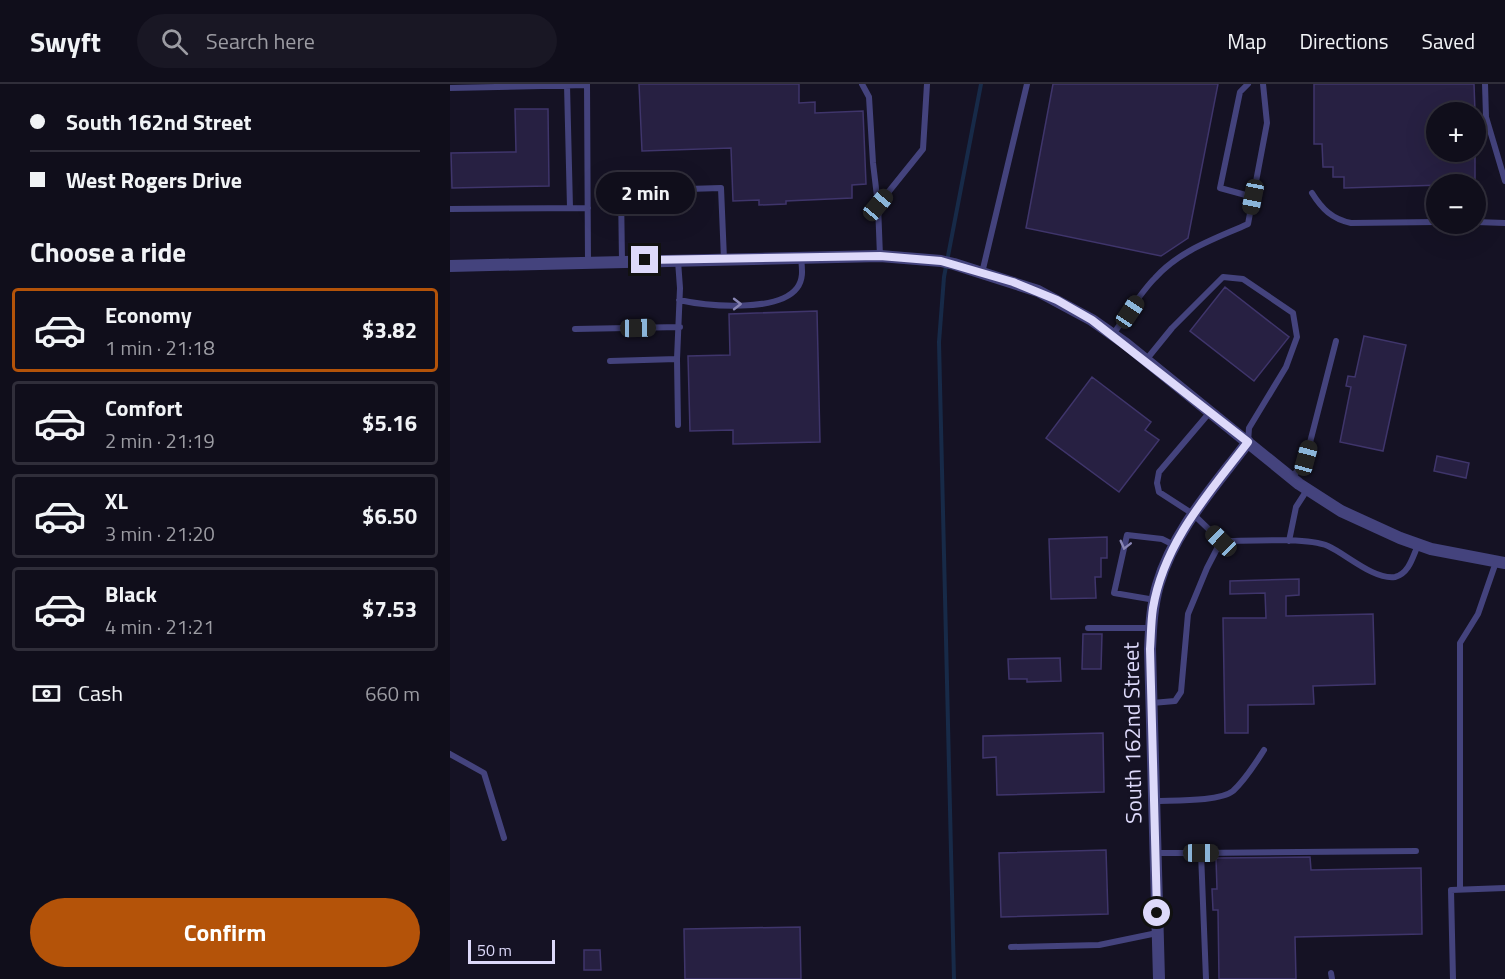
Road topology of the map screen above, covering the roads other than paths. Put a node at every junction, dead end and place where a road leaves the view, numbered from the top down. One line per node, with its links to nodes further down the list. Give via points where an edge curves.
1 (587, 84): 8 (lane); 15 (lane)
2 (862, 84): 13 (lane, via 869,97)
3 (927, 84): 13 (lane, via 923,149)
4 (1027, 84): 27 (lane)
5 (1248, 84): 12 (lane, via 1240,92 1220,188)
6 (1263, 84): 12 (lane, via 1267,123)
7 (1485, 84): 10 (lane, via 1486,117)
8 (567, 86): 9 (lane); 14 (lane)
9 (450, 88)
10 (1505, 181)
11 (1312, 193): 17 (lane, via 1323,210 1341,221)
12 (1253, 197): 31 (lane, via 1248,224 1208,240 1162,271)
13 (878, 205): 20 (lane)
14 (570, 208): 15 (lane); 16 (lane)
15 (588, 208): 25 (lane)
16 (450, 209)
17 (1426, 222)
18 (1486, 222): 19 (lane)
19 (1505, 223)
20 (880, 256): 21 (street); 27 (street, via 941,261)
21 (801, 257): 22 (street); 28 (lane, one-way to 21, via 698,304 762,304 784,297 796,290 802,279)
22 (724, 258): 23 (street); 24 (lane, via 722,188 621,191)
23 (678, 259): 24 (street); 28 (lane)
24 (622, 261): 25 (street)
25 (588, 262): 26 (street)
26 (450, 266)
27 (982, 273): 31 (street, via 1038,291)
28 (679, 300): 29 (lane)
29 (680, 327): 30 (lane); 33 (lane)
30 (575, 329)
31 (1112, 334): 34 (street)
32 (1336, 341): 39 (lane, via 1306,458)
33 (677, 359): 35 (lane); 37 (lane)
34 (1145, 360): 36 (street); 38 (lane, via 1223,277 1243,279 1293,313 1297,337 1286,367 1249,428)
35 (610, 361)
36 (1210, 412): 38 (street); 41 (lane, via 1159,472 1157,483 1159,492)
37 (678, 425)
38 (1248, 442): 39 (street); 41 (street, South 162nd Street)
39 (1292, 478): 40 (street)
40 (1307, 490): 43 (lane, via 1296,507); 44 (street, via 1375,528)
41 (1193, 514): 42 (lane); 45 (street, South 162nd Street)
42 (1221, 541): 43 (lane); 50 (lane, via 1188,614 1181,692 1175,701)
43 (1289, 541): 44 (lane, via 1326,545 1377,574 1393,577 1403,574)
44 (1418, 544): 46 (street)
45 (1174, 545): 47 (street, South 162nd Street); 47 (lane, one-way to 47, via 1162,539 1127,535 1114,593)
46 (1501, 562): 59 (lane, via 1460,643)
47 (1155, 600): 49 (street, South 162nd Street)
48 (1088, 628): 49 (lane)
49 (1151, 628): 50 (street, South 162nd Street)
50 (1152, 703): 53 (street, South 162nd Street)
51 (1264, 750): 53 (lane, via 1231,792 1218,797)
52 (450, 754): 54 (lane, via 484,772)
53 (1154, 801): 56 (street, South 162nd Street)
54 (504, 838)
55 (1416, 851): 57 (lane)
56 (1156, 853): 57 (lane); 60 (street, South 162nd Street)
57 (1201, 853): 63 (lane)
58 (1505, 888): 59 (lane)
59 (1460, 889): 64 (lane, via 1451,890)
60 (1157, 933): 61 (lane, via 1099,945); 62 (street, South 162nd Street)
61 (1011, 947)
62 (1159, 979)
63 (1206, 979)
64 (1453, 979)

